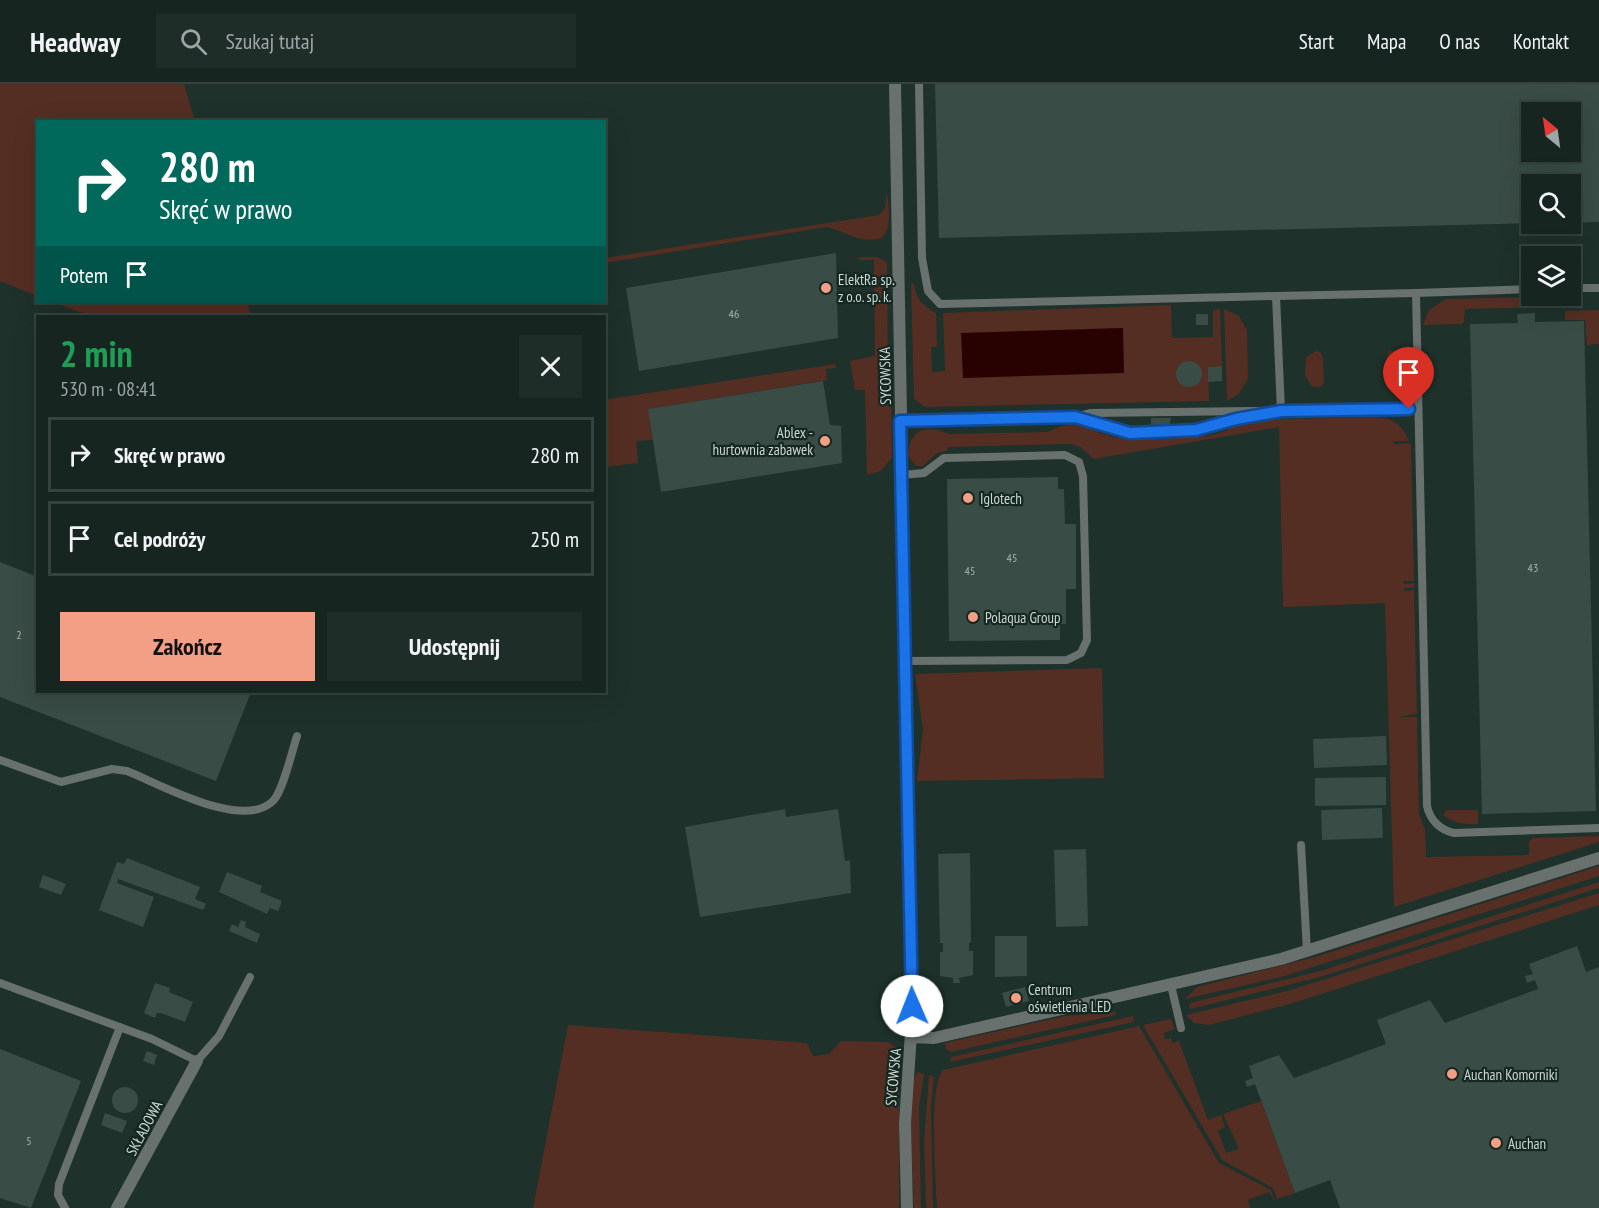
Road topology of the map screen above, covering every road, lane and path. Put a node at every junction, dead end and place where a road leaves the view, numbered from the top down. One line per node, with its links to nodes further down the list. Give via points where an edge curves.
1 (895, 84): 11 (street, SYCOWSKA)
2 (919, 84): 7 (lane, via 922,258 928,291 940,304)
3 (1581, 288): 4 (lane)
4 (1599, 288)
5 (1521, 289): 6 (lane)
6 (1416, 293): 7 (lane); 8 (lane)
7 (1276, 296): 9 (lane)
8 (1417, 408): 9 (lane); 16 (lane, via 1428,814 1440,827 1454,833)
9 (1281, 411): 10 (lane, via 1091,413); 10 (lane, via 1196,430 1130,433)
10 (1075, 417): 11 (lane)
11 (900, 421): 12 (street, SYCOWSKA)
12 (902, 475): 13 (street, SYCOWSKA); 13 (lane, via 924,473 944,458 1065,455 1078,462 1083,476 1087,629 1085,647 1067,660)
13 (905, 661): 25 (street, SYCOWSKA)
14 (297, 736): 15 (lane, via 275,799 264,807 246,811 224,810 127,771 112,769 61,782)
15 (0, 760)
16 (1599, 828)
17 (1301, 844): 19 (lane)
18 (1599, 858): 19 (street)
19 (1307, 951): 22 (street)
20 (250, 977): 26 (lane, via 219,1036)
21 (0, 983): 23 (lane)
22 (1171, 985): 24 (lane); 25 (street, via 934,1038)
23 (120, 1028): 26 (lane); 27 (lane, via 58,1184 58,1196)
24 (1180, 1028)
25 (912, 1037): 29 (street, SYCOWSKA, via 905,1123)
26 (197, 1061): 28 (street, SKŁADOWA)
27 (65, 1208)
28 (117, 1208)
29 (907, 1208)

